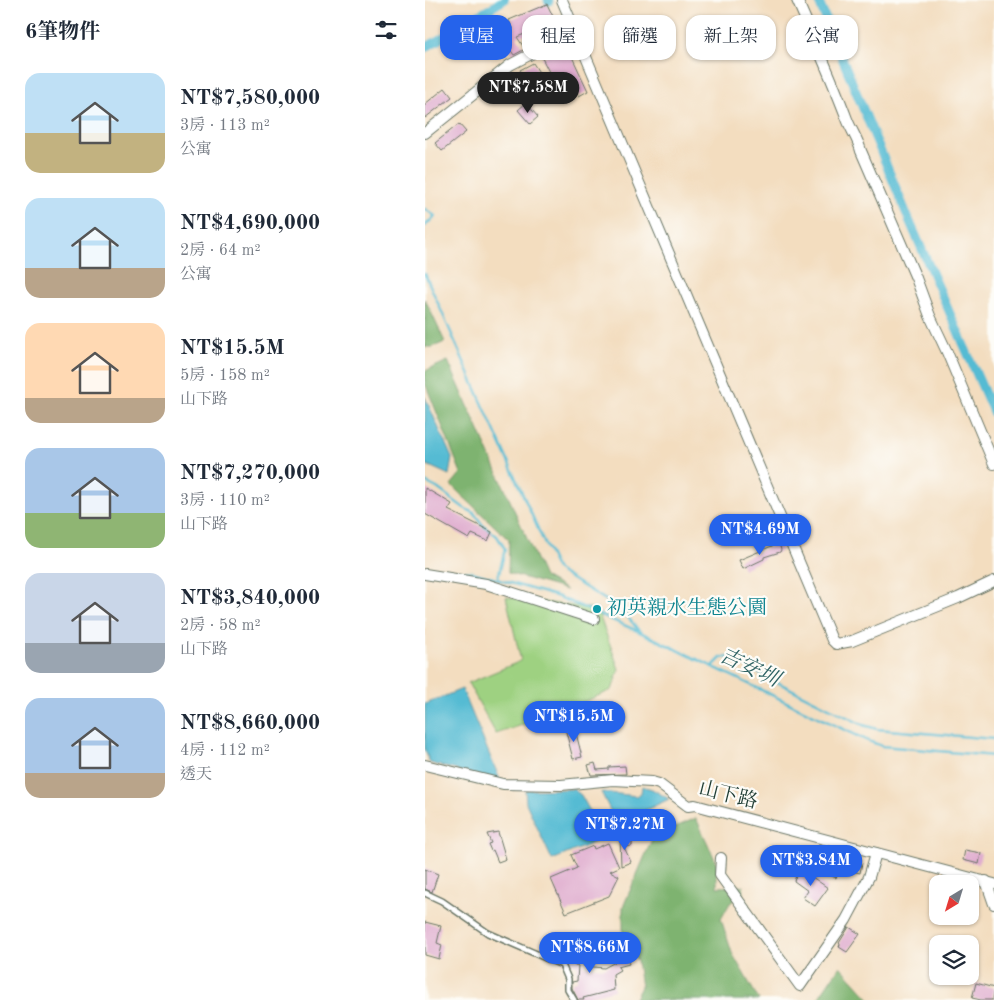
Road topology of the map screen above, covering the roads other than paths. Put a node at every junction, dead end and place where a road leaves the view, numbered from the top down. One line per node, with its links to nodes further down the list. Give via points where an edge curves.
1 (562, 0): 3 (street)
2 (797, 0): 7 (street)
3 (568, 15)
4 (522, 59): 6 (street)
5 (587, 60): 9 (street, via 832,640 836,644 852,641)
6 (425, 133)
7 (994, 464)
8 (425, 574): 10 (street, via 487,584)
9 (994, 580)
10 (594, 619)
11 (425, 765): 12 (street, 山下路, via 503,784 561,785 613,780 652,782 689,806)
12 (876, 853): 13 (street, via 869,876 846,920 800,986 720,875); 14 (street, 山下路)
13 (721, 858)
14 (990, 882): 16 (street)
15 (425, 893): 17 (lane, via 443,901 488,933 562,965)
16 (994, 904)
17 (574, 1000)

